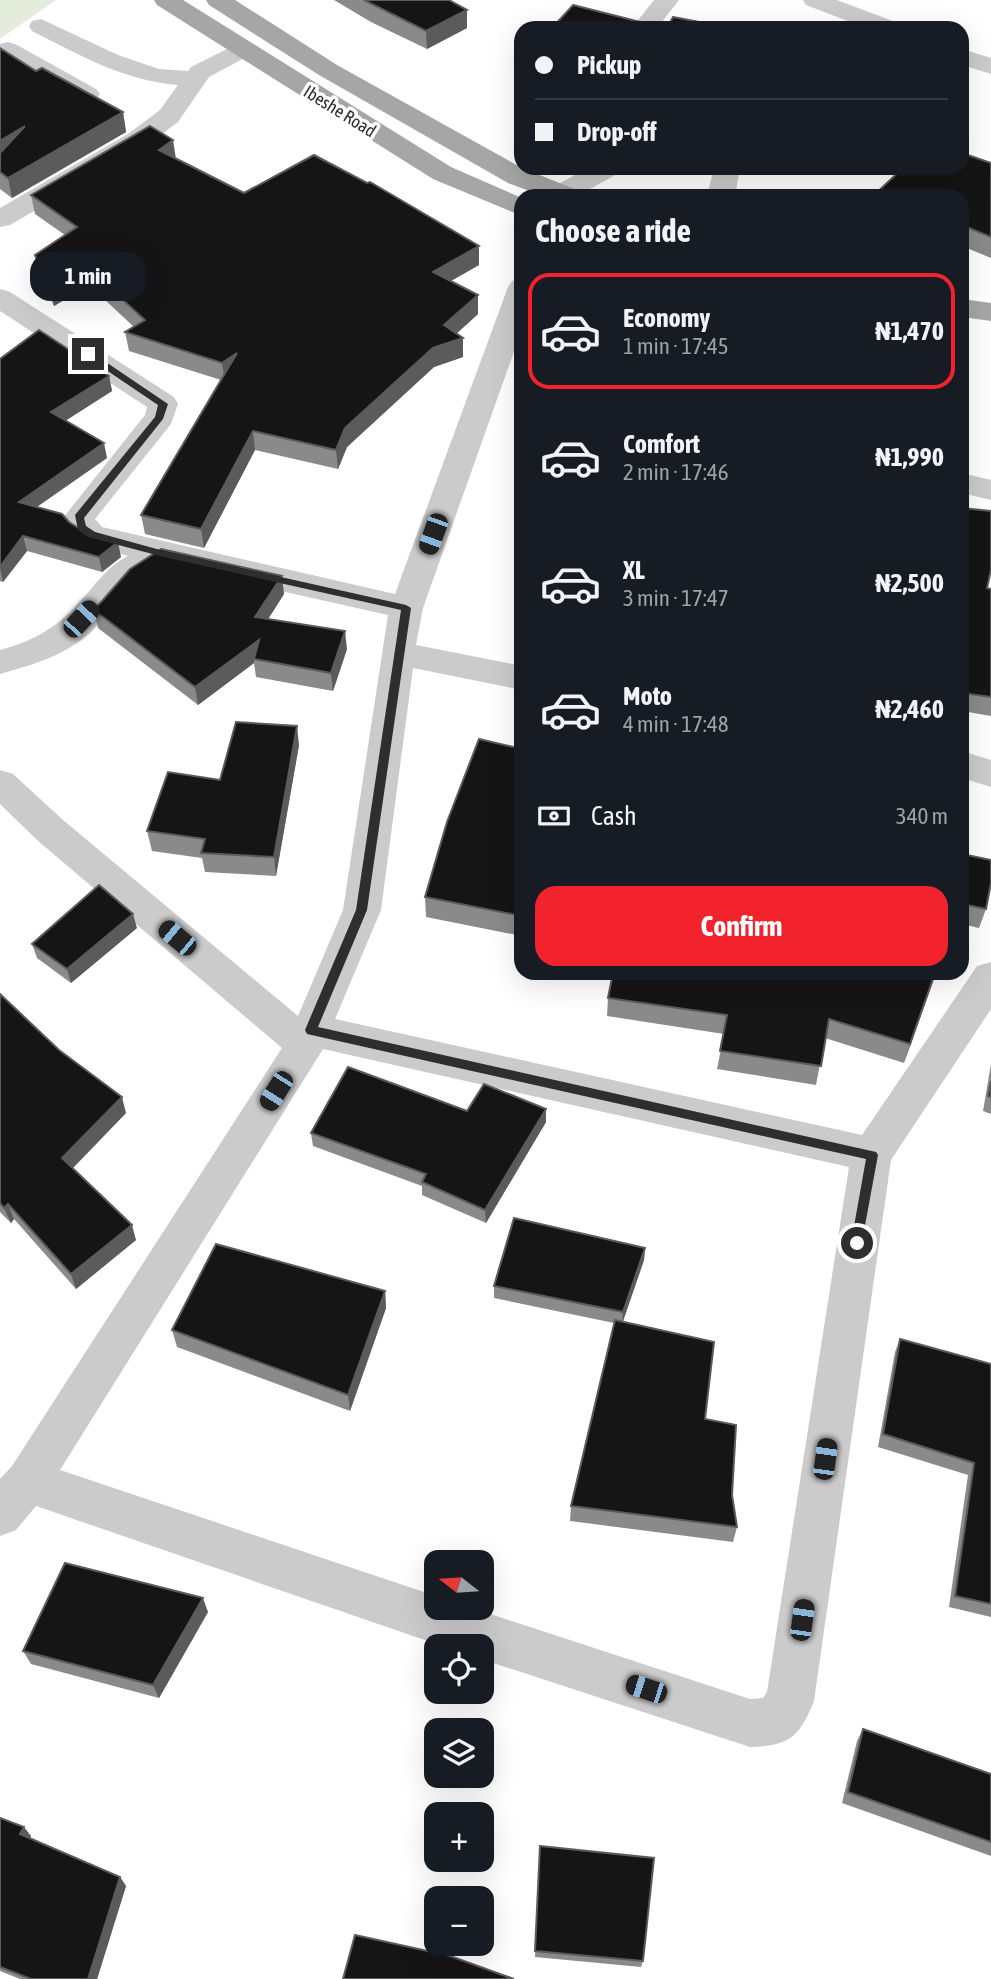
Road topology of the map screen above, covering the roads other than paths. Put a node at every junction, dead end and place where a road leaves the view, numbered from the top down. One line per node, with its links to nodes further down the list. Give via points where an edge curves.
1 (166, 0): 8 (main road, Ibeshe Road)
2 (218, 0): 16 (main road, Ibeshe Road, via 328,70)
3 (667, 0): 5 (street)
4 (815, 0): 6 (street)
5 (649, 21)
6 (870, 21)
7 (41, 26): 11 (street)
8 (243, 49): 13 (street, via 207,66); 21 (main road, Ibeshe Road, via 442,173)
9 (8, 50): 14 (street)
10 (969, 58): 12 (street)
11 (115, 62): 13 (street, via 156,76); 14 (street)
12 (991, 66)
13 (194, 79): 15 (street, via 169,116)
14 (74, 87): 15 (street)
15 (148, 131): 22 (street)
16 (514, 168)
17 (527, 175): 19 (main road, Ibeshe Road)
18 (597, 175): 20 (street)
19 (553, 189)
20 (574, 189)
21 (514, 204)
22 (0, 219)
23 (969, 283): 24 (main road)
24 (991, 286)
25 (0, 298): 31 (street, via 163,404 160,417 79,518 92,535)
26 (514, 309): 32 (street)
27 (969, 309): 28 (main road)
28 (991, 312)
29 (969, 485): 30 (street)
30 (991, 489)
31 (164, 554): 32 (street); 34 (street, via 149,557 126,572 66,635)
32 (406, 608): 33 (street)
33 (398, 653): 35 (street); 40 (street, via 362,910)
34 (0, 662)
35 (514, 676)
36 (969, 766): 37 (street)
37 (991, 774)
38 (0, 783): 40 (street, via 50,830)
39 (991, 977): 41 (street)
40 (308, 1038): 41 (street); 42 (street)
41 (872, 1155): 42 (street, via 790,1701 775,1722 750,1723)
42 (28, 1481): 43 (street)
43 (0, 1514)

